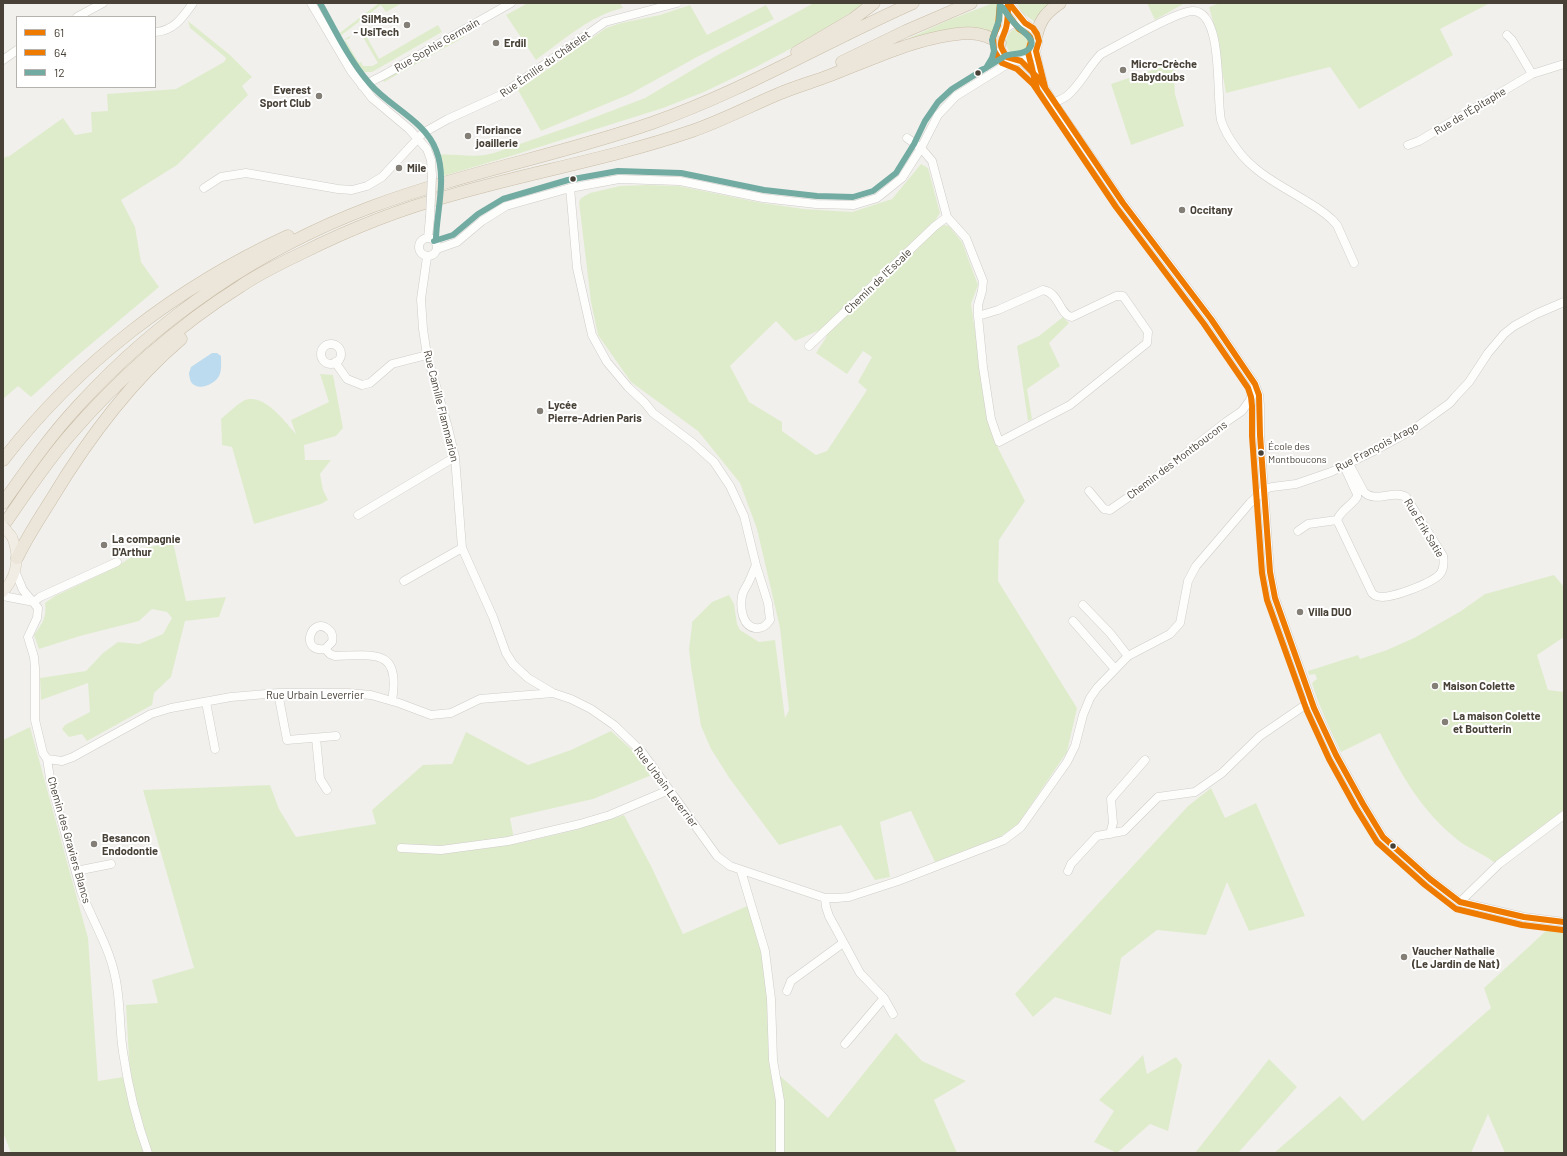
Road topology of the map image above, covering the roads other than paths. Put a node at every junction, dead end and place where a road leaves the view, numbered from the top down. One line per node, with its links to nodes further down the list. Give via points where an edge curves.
1 (103, 3): 11 (street)
2 (193, 3): 14 (street, via 180,22 171,28)
3 (311, 3): 25 (street)
4 (511, 3): 25 (street, Rue Sophie Germain)
5 (678, 3): 30 (street, Rue Émilie du Châtelet, via 605,22 501,95 442,122)
6 (874, 3): 27 (highway, via 853,19)
7 (913, 3): 27 (highway)
8 (971, 3): 28 (highway, via 906,31)
9 (1009, 3): 12 (street); 13 (street)
10 (1060, 3): 15 (highway, via 1043,17)
11 (79, 16)
12 (1025, 23): 13 (street, via 1015,23); 15 (street)
13 (1006, 28): 17 (street, via 1001,35)
14 (156, 32)
15 (1037, 34): 19 (street, via 1039,44)
16 (1507, 35): 24 (street)
17 (1001, 47): 21 (street, via 1007,57); 23 (street, via 1000,60); 28 (highway, via 980,34 965,33 938,37 890,51)
18 (16, 51): 20 (street)
19 (1036, 51): 21 (street, via 1030,58); 26 (street)
20 (3, 60)
21 (1017, 61): 23 (street); 26 (street, via 1035,74)
22 (1564, 64): 24 (street, Rue de l'Épitaphe)
23 (991, 74): 33 (street, via 956,96 944,108)
24 (1532, 74): 32 (street, Rue de l'Épitaphe)
25 (362, 86): 30 (street)
26 (1044, 86): 29 (street)
27 (738, 88): 37 (highway, via 650,123 421,190)
28 (780, 93): 42 (highway, via 716,122 656,143 453,194 405,209 329,240)
29 (1054, 103): 41 (street, via 1069,95 1101,54 1158,24 1185,13 1200,13 1207,18 1212,30 1221,119 1237,150 1266,177 1325,213 1337,225); 48 (street, via 1123,203 1211,319)
30 (417, 137): 34 (street, Rue Émilie du Châtelet, via 382,177 367,186 352,190 338,190 246,173 221,177); 38 (street, bridge, via 429,153 432,168)
31 (908, 138): 33 (street)
32 (1408, 146)
33 (921, 148): 35 (street, via 902,178 877,198 854,206 763,198 680,181 651,179 619,179); 36 (street, via 932,160)
34 (204, 188)
35 (570, 188): 39 (street, via 506,206 482,221 457,242); 62 (street, via 577,268 592,335 598,349 628,387 653,413 714,462 730,486 744,516)
36 (947, 217): 44 (street, via 966,238 983,281); 45 (street, Chemin de l'Escale)
37 (340, 220): 50 (highway, via 294,233 254,252 207,278 159,310 102,354 24,434); 54 (highway, via 255,262 196,300 152,335 76,408)
38 (428, 238): 39 (street, via 434,240); 40 (street, via 420,242 418,247 422,255)
39 (437, 249): 40 (street, via 435,254)
40 (427, 257): 46 (street, Rue Camille Flammarion, via 421,300)
41 (1354, 263)
42 (264, 272): 57 (highway, via 207,309 142,360 68,438); 60 (highway, via 175,344 118,403 77,459)
43 (1564, 302): 51 (street, Rue François Arago, via 1536,314 1504,334 1492,347 1469,382 1450,403 1414,429)
44 (978, 316): 44 (street, via 1043,290 1054,295 1060,307 1072,317 1116,296 1123,296 1148,332 1148,339 1147,343 1070,405 998,442 991,419)
45 (809, 346)
46 (427, 355): 47 (street, via 392,364 370,383 362,385 347,379); 49 (street, Rue Camille Flammarion)
47 (336, 362)
48 (1255, 384): 52 (street, via 1259,395); 53 (street, Chemin des Montboucons, via 1250,400 1242,411 1110,510 1104,509)
49 (455, 457): 55 (street); 59 (street, Rue Camille Flammarion)
50 (3, 460)
51 (1346, 465): 52 (street, Rue François Arago, via 1296,484); 56 (street, via 1357,497 1341,512); 56 (street, Rue Erik Satie, via 1367,495 1376,497 1396,493 1406,497 1443,556 1441,574 1424,585 1385,597 1376,596)
52 (1265, 489): 71 (street, Rue Urbain Leverrier, via 1196,566 1188,581 1180,623 1170,634); 76 (street, via 1270,572 1275,598)
53 (1089, 491)
54 (3, 503)
55 (358, 515)
56 (1337, 520): 58 (street, via 1308,524)
57 (3, 526): 60 (main road, bridge, via 12,537)
58 (1298, 531)
59 (462, 548): 64 (street); 74 (street, Rue Camille Flammarion, via 506,653 513,664 528,678)
60 (17, 558): 63 (main road)
61 (117, 562): 67 (street)
62 (756, 565): 62 (street, via 741,602 745,622 753,628 760,628 767,624 770,617)
63 (15, 572): 65 (main road); 67 (street, via 20,584)
64 (404, 581)
65 (3, 592)
66 (3, 596): 67 (street)
67 (34, 602): 81 (street, via 39,612 28,637 35,668 35,720 43,753)
68 (1083, 605): 71 (street)
69 (1073, 621): 72 (street)
70 (325, 649): 75 (street, via 335,656 373,655 383,658 393,670)
71 (1128, 656): 72 (street, Rue Urbain Leverrier)
72 (1115, 669): 92 (street, Rue Urbain Leverrier, via 1090,698 1075,746 1067,762 1021,827 1004,840 898,881 849,897)
73 (278, 693): 75 (street, Rue Urbain Leverrier, via 348,693); 77 (street, Rue Urbain Leverrier); 79 (street, via 287,740)
74 (553, 693): 75 (street, Rue Urbain Leverrier, via 480,699 442,715 431,715); 84 (street, Rue Urbain Leverrier, via 591,709 614,725 642,752)
75 (392, 700)
76 (1312, 701): 86 (street, via 1260,736 1222,773 1195,792 1158,796 1124,831); 93 (street, via 1336,756 1383,837 1430,880)
77 (206, 702): 80 (street); 81 (street, Rue Urbain Leverrier, via 151,714 73,757 62,761)
78 (336, 736): 79 (street)
79 (316, 738): 83 (street, via 320,779)
80 (215, 749)
81 (47, 759): 89 (street, Chemin des Graviers Blancs)
82 (1145, 760): 86 (street, via 1111,799 1113,823)
83 (327, 790)
84 (669, 790): 87 (street, via 610,816 523,838 441,850); 90 (street, Rue Urbain Leverrier, via 718,856)
85 (1564, 815): 93 (street, via 1499,864)
86 (1110, 834): 91 (street, via 1097,836 1071,864)
87 (401, 848)
88 (111, 864): 89 (street)
89 (76, 871): 100 (street, Chemin des Graviers Blancs, via 87,907 110,956 117,990 123,1051 134,1105)
90 (741, 871): 92 (street, Rue Urbain Leverrier); 101 (street, via 765,951 771,999 773,1060 780,1101)
91 (1068, 871)
92 (825, 898): 95 (street, via 829,916)
93 (1460, 902): 94 (street)
94 (1564, 922)
95 (844, 943): 96 (street, via 791,981); 97 (street, via 860,972)
96 (787, 990)
97 (884, 998): 98 (street); 99 (street)
98 (893, 1014)
99 (845, 1044)
100 (148, 1153)
101 (780, 1153)

